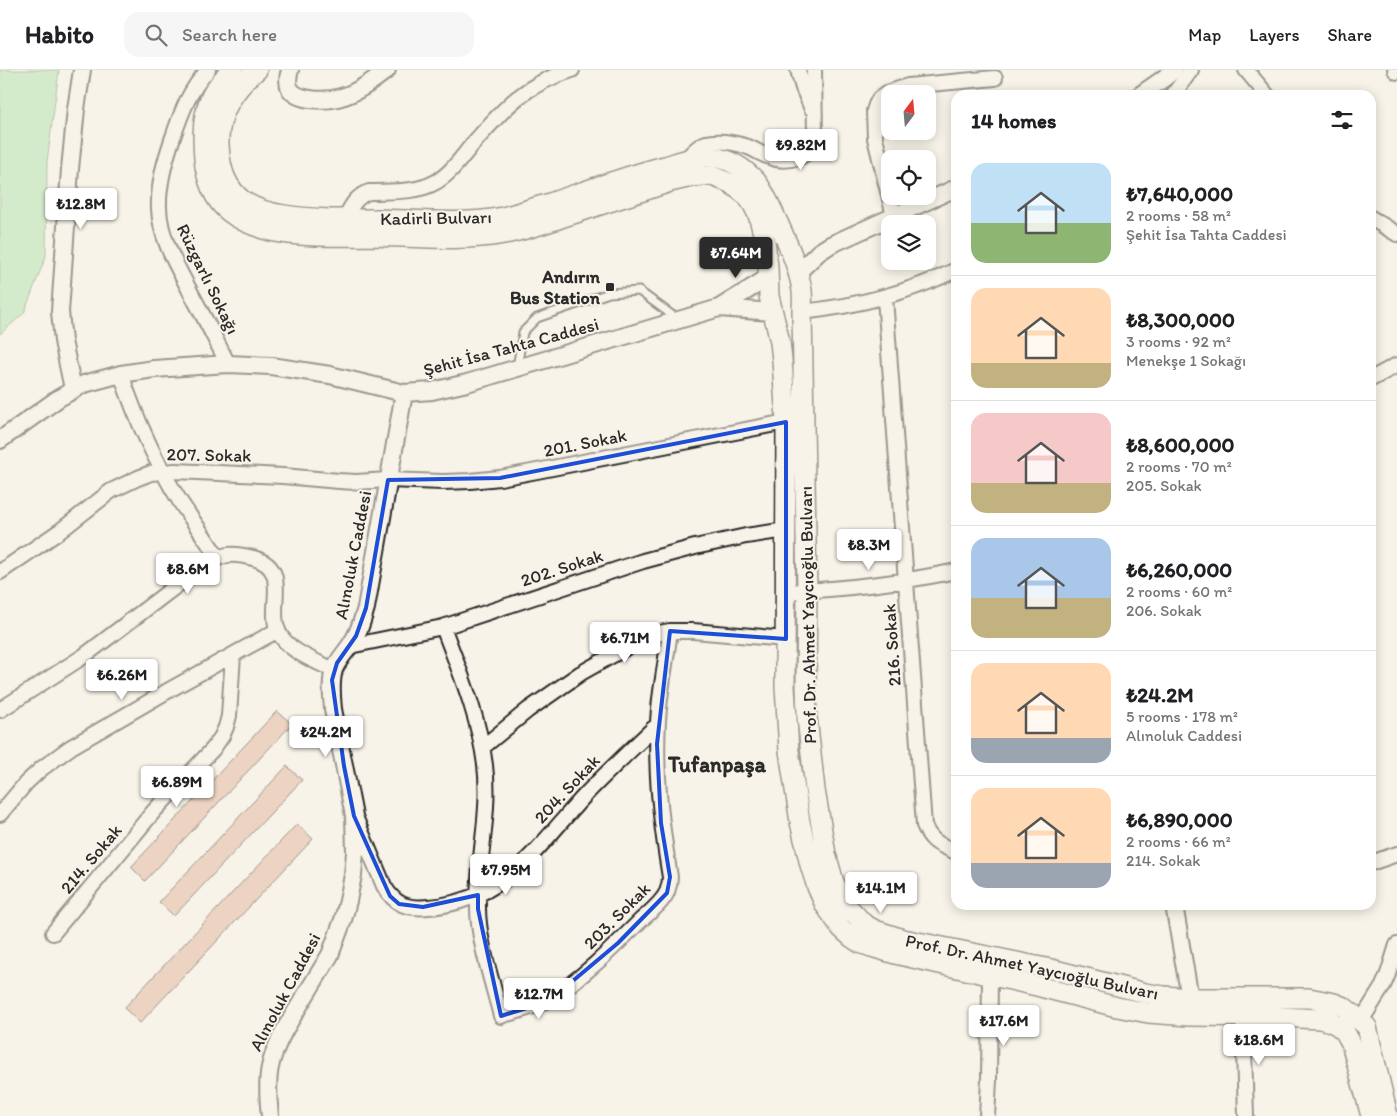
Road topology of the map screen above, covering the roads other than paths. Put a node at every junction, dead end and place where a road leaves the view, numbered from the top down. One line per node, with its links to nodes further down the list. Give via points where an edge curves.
1 (82, 70): 39 (street, via 71,161 60,312)
2 (208, 70): 34 (street, Rüzgarlı Sokağı, via 190,95 173,136 159,193 160,224 172,256)
3 (233, 70): 28 (main road, Kadirli Bulvarı, via 208,102 203,130 204,162 212,192 222,206 230,214 255,226 306,235 496,236 670,182 712,176 740,189 753,206 765,242)
4 (257, 70): 22 (main road, Kadirli Bulvarı, via 233,96 220,124 220,159 226,181 242,199 258,209 286,215)
5 (290, 70): 6 (street, via 288,84 293,92 317,99 341,97)
6 (388, 70)
7 (572, 70): 22 (street, via 545,80 520,95 438,180 410,190 363,194)
8 (798, 70): 17 (street)
9 (814, 70): 17 (street)
10 (1174, 70): 14 (street)
11 (1191, 70): 15 (street)
12 (1246, 70): 16 (street)
13 (995, 78): 20 (street, via 908,86 886,93 879,99 874,111 875,138)
14 (1147, 90)
15 (1177, 90)
16 (1263, 90)
17 (814, 113): 18 (street, via 815,135 809,150 790,160 770,158 737,144 717,142 697,148)
18 (685, 160): 22 (main road, Kadirli Bulvarı, via 515,214 489,219); 27 (main road, Kadirli Bulvarı, via 716,158 749,174 770,205)
19 (951, 190): 21 (street)
20 (894, 215)
21 (896, 215)
22 (344, 218)
23 (1376, 221): 25 (street)
24 (881, 222): 27 (street, via 830,245)
25 (1397, 234)
26 (951, 272): 29 (street)
27 (797, 273): 28 (main road, via 783,272); 32 (main road, Kadirli Bulvarı)
28 (769, 277): 30 (street, Şehit İsa Tahta Caddesi); 31 (main road, Kadirli Bulvarı)
29 (885, 298): 32 (street); 49 (street, 216. Sokak)
30 (719, 308): 31 (street, Şehit İsa Tahta Caddesi); 33 (street, Şehit İsa Tahta Caddesi)
31 (772, 312): 32 (main road, via 786,316); 41 (main road, Prof. Dr. Ahmet Yaycıoğlu Bulvarı, via 780,342)
32 (802, 312): 50 (main road, Prof. Dr. Ahmet Yaycıoğlu Bulvarı)
33 (678, 320): 36 (street, Şehit İsa Tahta Caddesi); 36 (lane, via 639,291 609,292 537,318 523,332)
34 (228, 364): 37 (street, Şehit İsa Tahta Caddesi); 40 (street, Şehit İsa Tahta Caddesi, via 301,369)
35 (1397, 366): 38 (street)
36 (517, 368): 40 (street, Şehit İsa Tahta Caddesi, via 432,391)
37 (121, 374): 39 (street, Şehit İsa Tahta Caddesi); 43 (street, via 140,424)
38 (1376, 376)
39 (73, 389): 42 (street, Şehit İsa Tahta Caddesi)
40 (404, 393): 44 (street, Alınoluk Caddesi)
41 (786, 422): 44 (street, 201. Sokak, via 500,478 443,482); 45 (main road, Prof. Dr. Ahmet Yaycıoğlu Bulvarı)
42 (0, 440)
43 (164, 472): 44 (street, 207. Sokak, via 256,474 339,481); 46 (street); 47 (street, 207. Sokak, via 151,473 111,491 60,532)
44 (388, 480): 56 (street, Alınoluk Caddesi, via 366,608)
45 (786, 530): 51 (main road, Prof. Dr. Ahmet Yaycıoğlu Bulvarı); 52 (street, 202. Sokak, via 674,552)
46 (218, 558): 53 (street, via 230,554 244,555 260,559 270,566 276,588); 59 (street, via 205,564 84,656)
47 (0, 571)
48 (951, 572): 49 (street)
49 (906, 580): 50 (street); 64 (street, 216. Sokak, via 924,825 932,840)
50 (807, 591): 51 (street); 72 (main road, Prof. Dr. Ahmet Yaycıoğlu Bulvarı, via 807,717 820,824 834,882 856,917 875,930 903,939 1051,969 1145,993)
51 (786, 592): 55 (main road, Prof. Dr. Ahmet Yaycıoğlu Bulvarı)
52 (444, 627): 56 (street, 202. Sokak); 61 (street, 203. Sokak)
53 (278, 630): 57 (street); 58 (street, via 284,640 305,656)
54 (670, 631): 55 (street); 60 (street, 203. Sokak); 61 (street, via 638,641 581,673)
55 (786, 639): 71 (main road, Prof. Dr. Ahmet Yaycıoğlu Bulvarı, via 785,687 792,768 804,842 825,905 842,928 860,943)
56 (350, 646): 58 (street, Alınoluk Caddesi)
57 (233, 655): 62 (street, via 71,747 26,783); 69 (street, 214. Sokak, via 229,716 222,736 154,811)
58 (334, 670): 63 (street, Alınoluk Caddesi, via 333,709)
59 (0, 710)
60 (658, 724): 67 (street, 204. Sokak, via 587,793 516,870); 67 (street, 203. Sokak, via 661,823 669,885 659,903 618,943 545,1001 501,1016 483,946)
61 (482, 747): 67 (street, 203. Sokak, via 487,788)
62 (0, 814)
63 (354, 816): 67 (street, 204. Sokak, via 384,886 399,904 423,908 443,906); 75 (street, Alınoluk Caddesi, via 353,875 345,914 330,955 269,1063)
64 (951, 850)
65 (1397, 854): 66 (street)
66 (1376, 861)
67 (478, 895)
68 (1175, 910): 72 (street)
69 (53, 933)
70 (1397, 945): 74 (street, via 1383,986)
71 (990, 976): 73 (main road, Prof. Dr. Ahmet Yaycıoğlu Bulvarı, via 1135,1011); 76 (street)
72 (1190, 998): 74 (main road, Prof. Dr. Ahmet Yaycıoğlu Bulvarı, via 1309,998 1334,1003)
73 (1243, 1016): 77 (street); 78 (main road, Prof. Dr. Ahmet Yaycıoğlu Bulvarı, via 1308,1017 1338,1026 1351,1043)
74 (1361, 1020): 79 (main road, via 1366,1027)
75 (270, 1116)
76 (987, 1116)
77 (1246, 1116)
78 (1371, 1116)
79 (1388, 1116)

